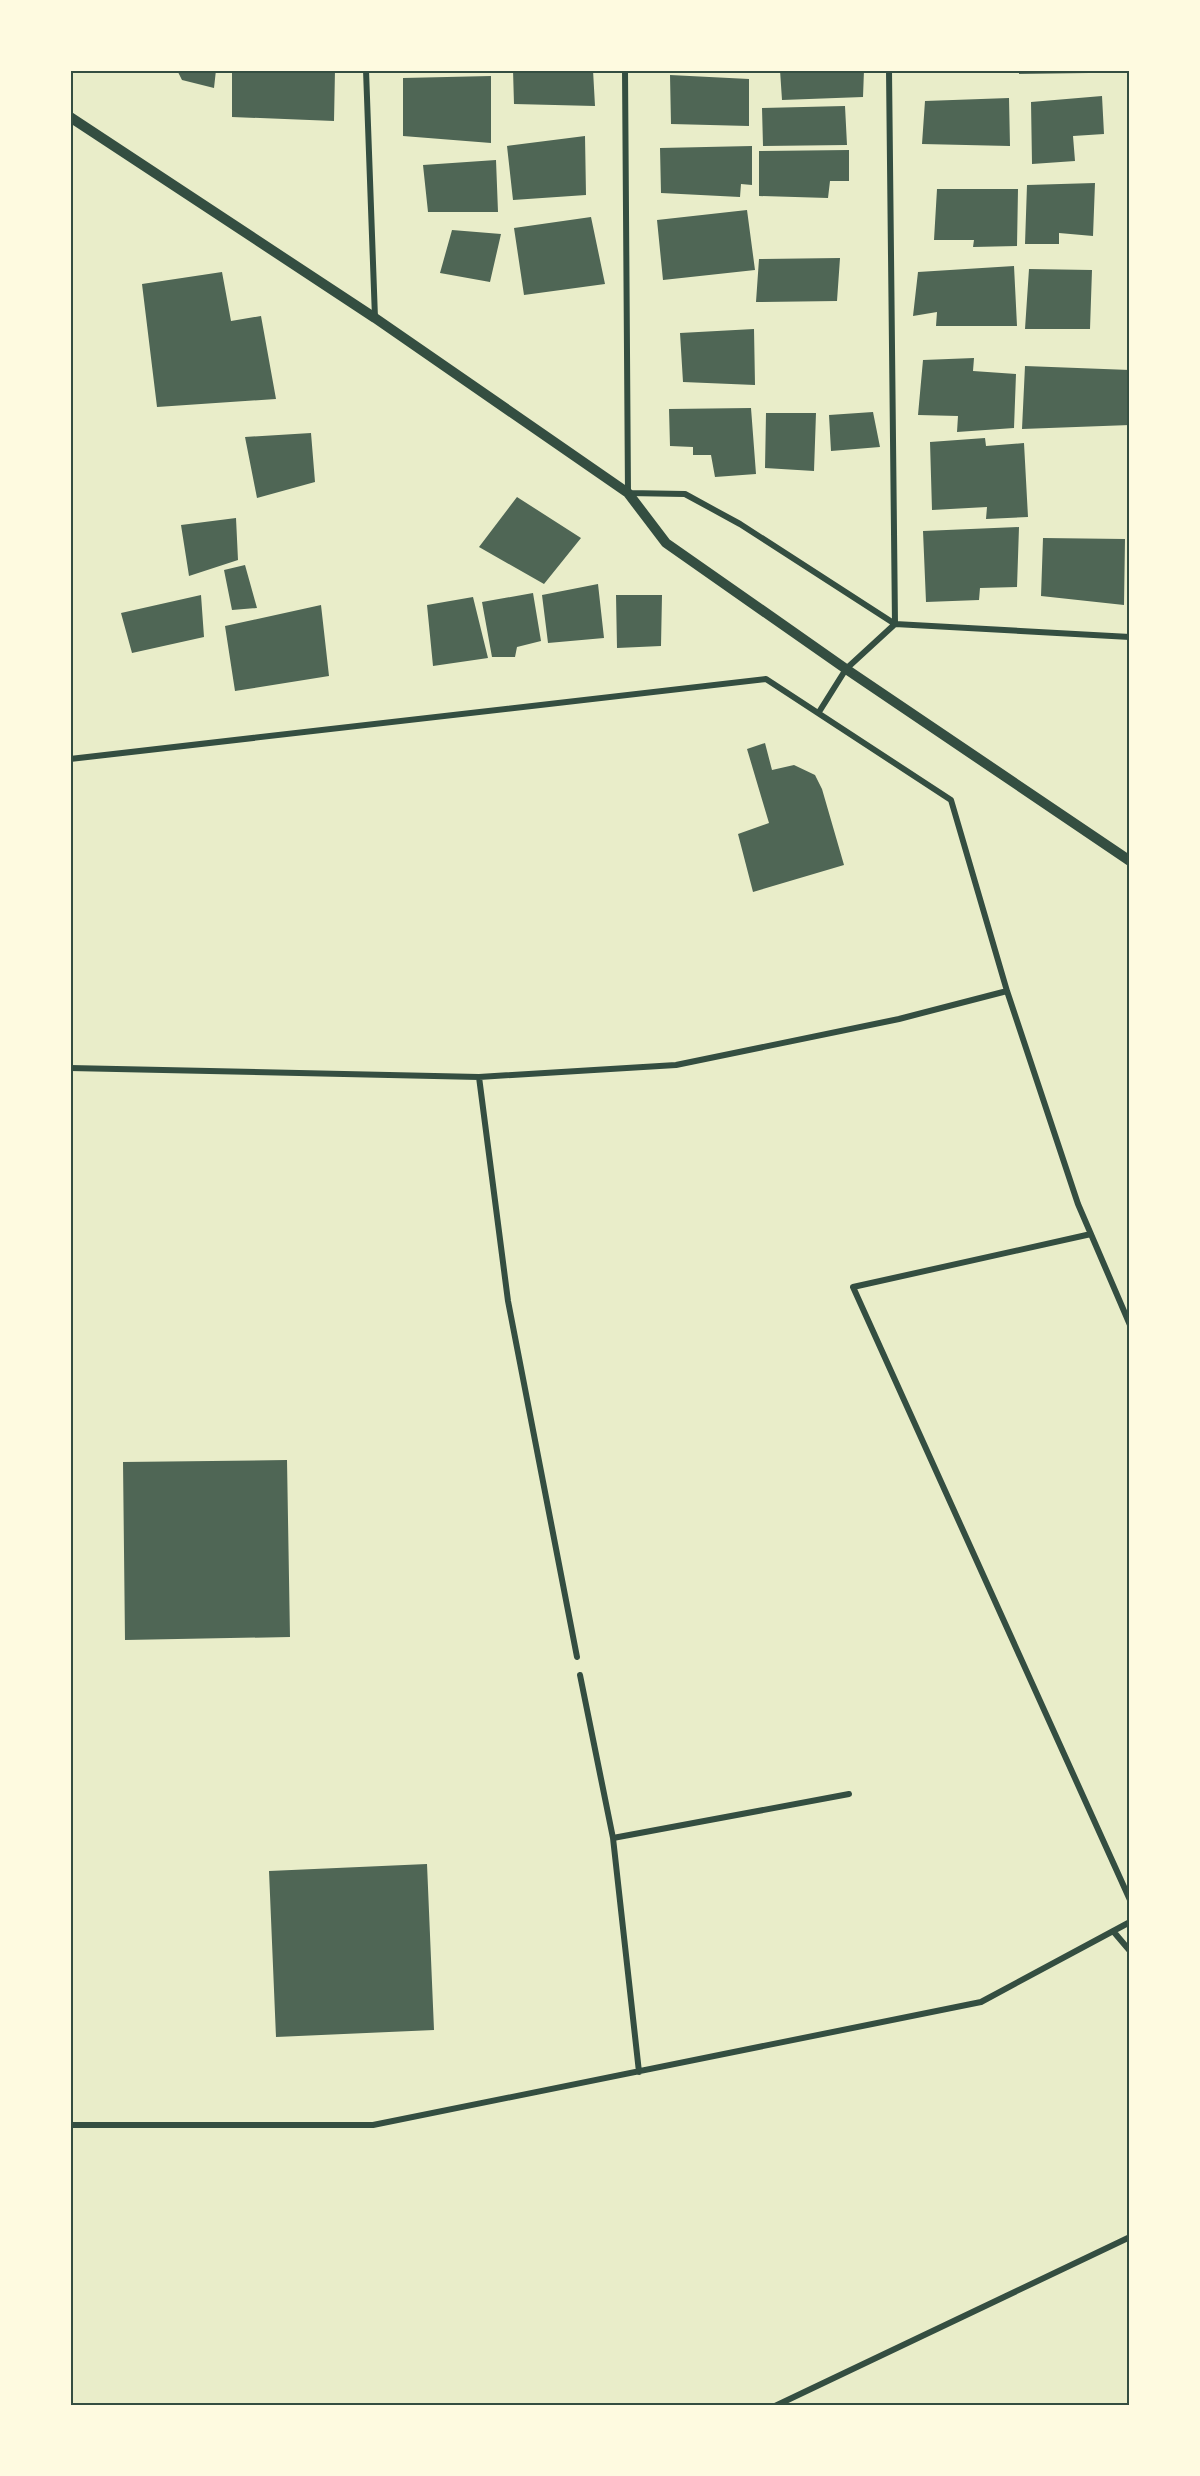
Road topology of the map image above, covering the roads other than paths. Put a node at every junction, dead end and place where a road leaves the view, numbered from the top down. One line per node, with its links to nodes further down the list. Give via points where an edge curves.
1 (366, 70): 5 (street)
2 (625, 70): 6 (street)
3 (889, 70): 7 (street)
4 (70, 117): 5 (street)
5 (375, 318): 6 (street)
6 (628, 493): 7 (street, via 685,494 740,524); 9 (street, via 666,543)
7 (895, 624): 8 (street); 9 (street)
8 (1130, 637)
9 (846, 669): 10 (street); 12 (street)
10 (819, 712): 11 (street, via 766,679); 13 (street, via 951,800)
11 (70, 759)
12 (1130, 861)
13 (1006, 991): 15 (street, via 900,1019 676,1065); 16 (street)
14 (70, 1068): 15 (street)
15 (479, 1077): 18 (street, via 508,1301)
16 (1091, 1234): 17 (street); 22 (street, via 853,1287)
17 (1130, 1324)
18 (577, 1657)
19 (580, 1675): 21 (street)
20 (849, 1794): 21 (street)
21 (613, 1838): 26 (street)
22 (1130, 1900)
23 (1130, 1922): 24 (street)
24 (1113, 1931): 25 (street); 26 (street, via 981,2002)
25 (1130, 1951)
26 (639, 2072): 27 (street, via 373,2125)
27 (70, 2125)
28 (1130, 2237): 29 (street)
29 (775, 2406)

